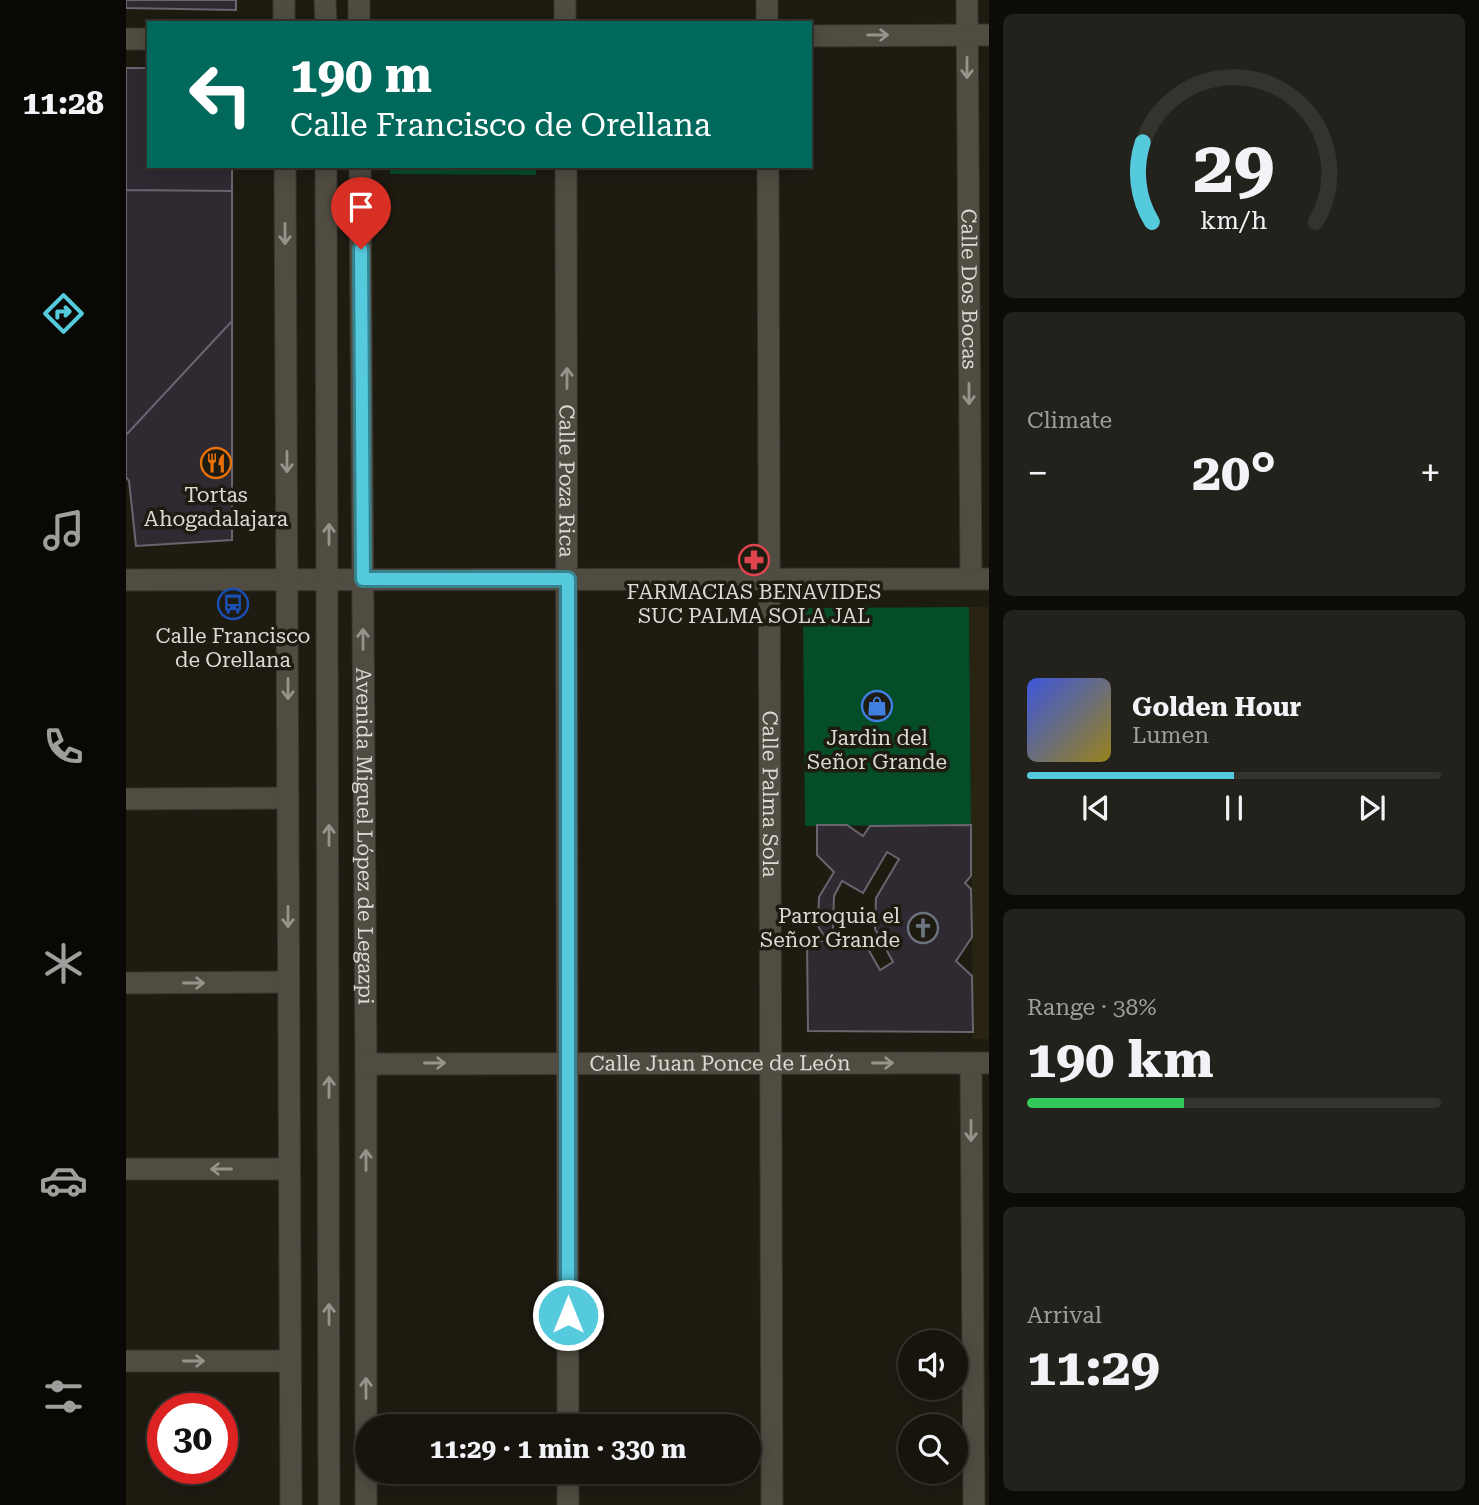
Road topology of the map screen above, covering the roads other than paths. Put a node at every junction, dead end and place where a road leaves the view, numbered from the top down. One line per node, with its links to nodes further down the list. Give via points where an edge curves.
1 (284, 0): 7 (street)
2 (325, 0): 8 (street)
3 (359, 0): 9 (street)
4 (565, 0): 10 (street)
5 (766, 0): 11 (street)
6 (967, 0): 12 (street, Calle Dos Bocas)
7 (284, 21)
8 (326, 21)
9 (359, 21)
10 (565, 21)
11 (767, 21)
12 (967, 35): 13 (street); 14 (street, one-way to 12); 24 (street, Calle Dos Bocas, one-way to 24)
13 (989, 35)
14 (812, 36)
15 (147, 38): 16 (street)
16 (126, 39)
17 (285, 168): 26 (street, one-way to 26)
18 (326, 168): 27 (street, Avenida Miguel López de Legazpi, one-way to 18)
19 (360, 168): 22 (street, Avenida Miguel López de Legazpi)
20 (566, 168): 23 (street, Calle Poza Rica, one-way to 20)
21 (768, 168): 28 (street, Calle Palma Sola)
22 (363, 579): 23 (street); 27 (street); 36 (street, Avenida Miguel López de Legazpi, one-way to 22)
23 (568, 579): 28 (street); 33 (street, Calle Poza Rica)
24 (980, 579): 28 (street)
25 (126, 580): 26 (street)
26 (287, 580): 27 (street); 29 (street, one-way to 29)
27 (329, 580): 44 (street, Avenida Miguel López de Legazpi, one-way to 27)
28 (770, 580): 34 (street, Calle Palma Sola)
29 (288, 798): 30 (street); 31 (street, one-way to 31)
30 (126, 799)
31 (288, 982): 32 (street, one-way to 31); 38 (street)
32 (126, 983)
33 (568, 1063): 34 (street, Calle Juan Ponce de León); 36 (street, Calle Juan Ponce de León, one-way to 33); 41 (street, Calle Poza Rica)
34 (771, 1063): 35 (street, Calle Juan Ponce de León, one-way to 35); 47 (street, Calle Palma Sola)
35 (980, 1063): 48 (street, one-way to 48)
36 (366, 1064): 45 (street, Avenida Miguel López de Legazpi, one-way to 36)
37 (126, 1169): 38 (street, one-way to 37)
38 (289, 1169): 40 (street)
39 (126, 1361): 40 (street, one-way to 40)
40 (290, 1361): 43 (street)
41 (568, 1414)
42 (568, 1484): 46 (street)
43 (291, 1505)
44 (329, 1505)
45 (366, 1505)
46 (568, 1505)
47 (772, 1505)
48 (974, 1505)

